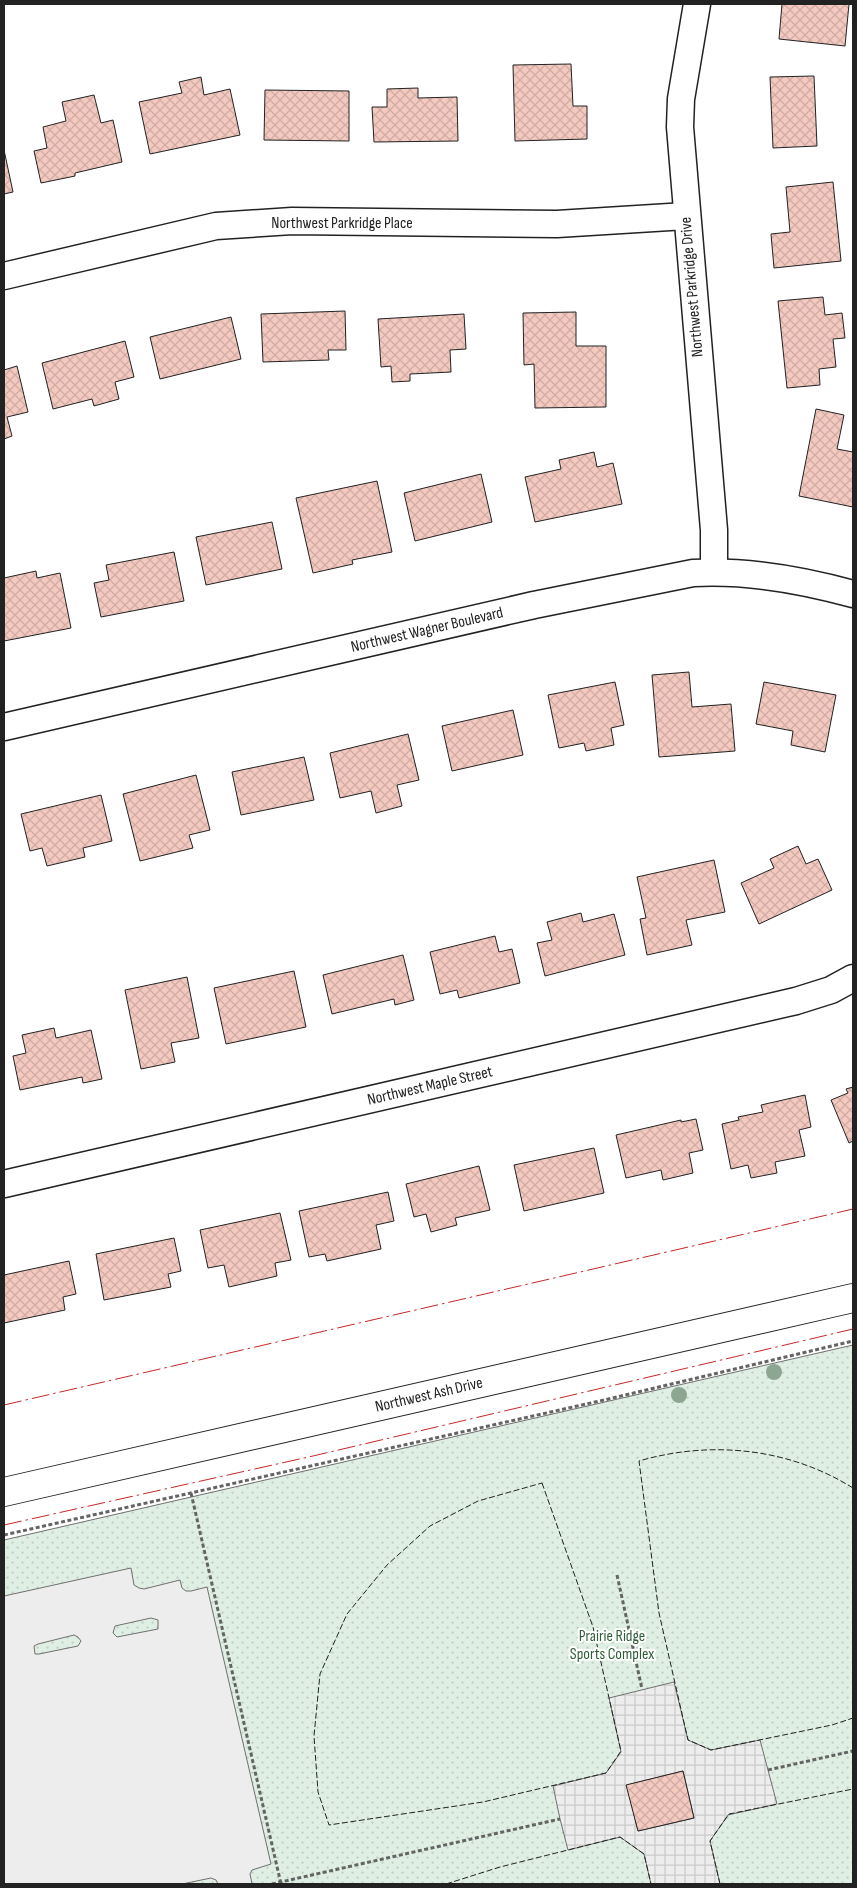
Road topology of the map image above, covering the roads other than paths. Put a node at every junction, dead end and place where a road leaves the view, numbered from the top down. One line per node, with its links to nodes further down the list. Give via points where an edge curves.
1 (697, 4): 2 (street, Northwest Parkridge Drive, via 681,99)
2 (686, 216): 3 (street, Northwest Parkridge Place, via 557,224 252,222 216,226); 4 (street, Northwest Parkridge Drive, via 714,530)
3 (4, 276)
4 (714, 571): 5 (street, Northwest Wagner Boulevard, via 787,580); 6 (street, Northwest Wagner Boulevard, via 673,576 534,606)
5 (853, 594)
6 (4, 727)
7 (853, 978): 8 (street, Northwest Maple Street, via 831,990 796,1001)
8 (4, 1184)
9 (853, 1298): 10 (street, Northwest Ash Drive)
10 (4, 1492)

